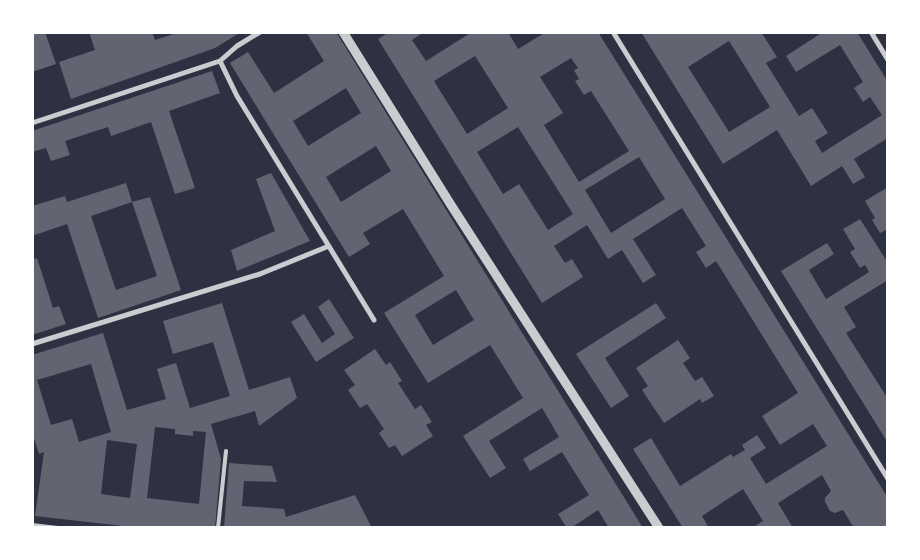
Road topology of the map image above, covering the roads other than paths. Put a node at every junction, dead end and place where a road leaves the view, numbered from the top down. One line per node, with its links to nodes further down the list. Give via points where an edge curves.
1 (260, 32): 6 (street)
2 (344, 32): 16 (street)
3 (613, 32): 12 (street)
4 (871, 32): 5 (street)
5 (888, 60)
6 (220, 61): 7 (street); 8 (street, via 236,96)
7 (32, 123)
8 (329, 246): 9 (street); 10 (street, via 260,274)
9 (374, 320)
10 (32, 344)
11 (226, 451): 15 (lane)
12 (888, 480)
13 (32, 525): 14 (lane)
14 (58, 528)
15 (218, 528)
16 (659, 528)

